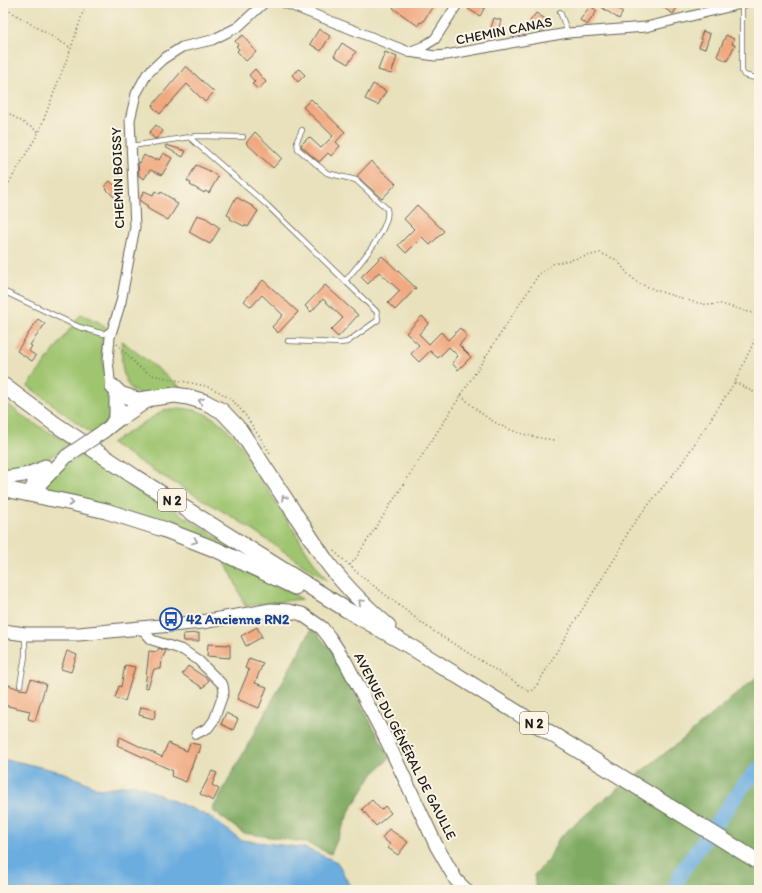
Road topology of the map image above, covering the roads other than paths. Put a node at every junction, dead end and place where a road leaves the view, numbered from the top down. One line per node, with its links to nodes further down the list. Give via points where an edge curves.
1 (264, 3): 12 (street, CHEMIN BOISSY, via 238,27 212,40 182,47 163,59 148,74 136,94 130,120)
2 (285, 3): 7 (street)
3 (458, 3): 7 (street, via 435,39)
4 (744, 3): 6 (street, CHEMIN CANAS, via 646,27); 8 (lane, via 742,70 744,75)
5 (560, 12): 6 (lane)
6 (568, 33): 7 (street, CHEMIN CANAS, via 446,56)
7 (409, 52)
8 (759, 78)
9 (302, 130): 13 (lane, via 297,141 298,149 327,173 356,180 386,207 388,213 387,220 371,250)
10 (189, 137): 11 (lane); 12 (lane); 13 (lane, via 267,205)
11 (243, 137)
12 (131, 146): 15 (street, CHEMIN BOISSY, via 135,227)
13 (345, 281): 16 (lane, via 377,312 378,320 341,344)
14 (3, 291): 15 (lane, via 79,327 104,334)
15 (114, 327): 18 (street, CHEMIN BOISSY, via 110,337 108,360)
16 (288, 342)
17 (3, 384): 27 (main road, N 2, via 102,456)
18 (113, 387): 19 (main road, via 120,394); 20 (street, CHEMIN BOISSY); 21 (street, via 114,416)
19 (147, 400): 20 (main road, N 2); 31 (main road, N 2, one-way to 19, via 336,575 233,422 222,411 188,397 174,395)
20 (123, 416): 21 (main road, N 2)
21 (104, 432): 22 (main road, N 2, bridge)
22 (67, 456): 23 (main road, N 2); 25 (main road, N 2)
23 (45, 467): 24 (main road, N 2); 25 (main road, via 35,480)
24 (4, 485): 25 (main road); 26 (main road, N 2)
25 (35, 489): 26 (main road)
26 (48, 498): 27 (main road, N 2, one-way to 27, via 106,511 163,529 217,550)
27 (347, 610): 31 (main road, N 2)
28 (142, 629): 30 (main road, AVENUE DU GÉNÉRAL DE GAULLE, via 78,634); 33 (street, via 152,640 183,650 198,660 223,684 224,692 214,720 208,728); 35 (main road, AVENUE DU GÉNÉRAL DE GAULLE, via 271,610 302,614 322,628 345,661 384,734 437,847 456,880)
29 (3, 631): 30 (main road, AVENUE DU GÉNÉRAL DE GAULLE)
30 (25, 634): 32 (lane)
31 (411, 647): 34 (main road, N 2)
32 (20, 685)
33 (196, 734)
34 (759, 862)
35 (466, 890)

